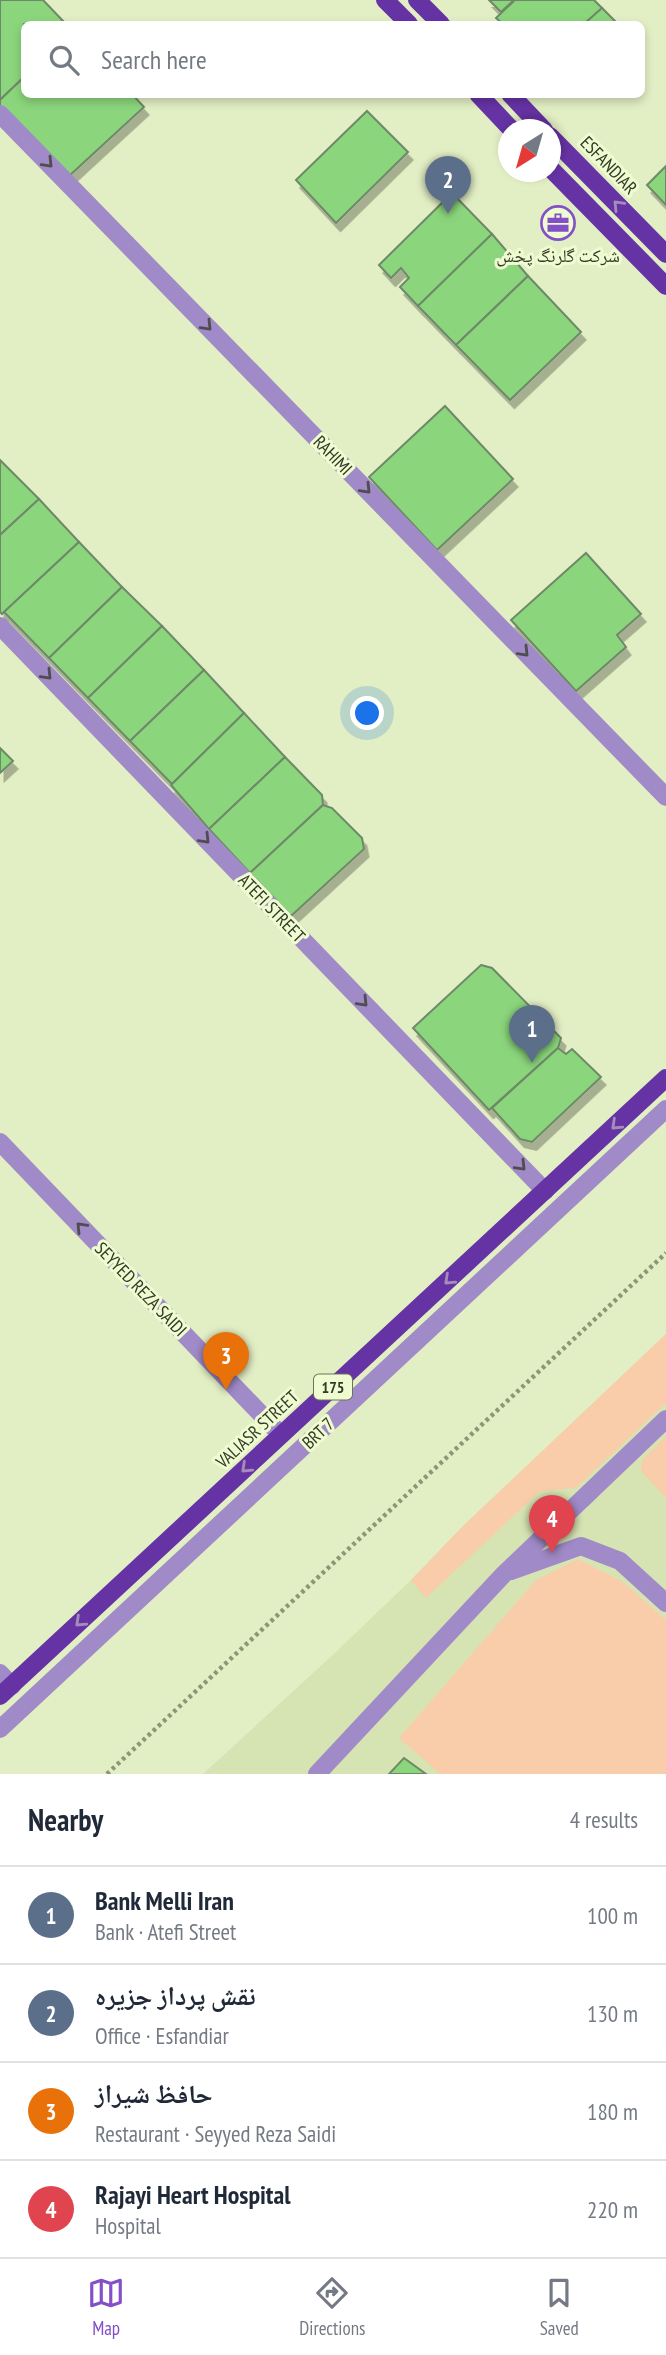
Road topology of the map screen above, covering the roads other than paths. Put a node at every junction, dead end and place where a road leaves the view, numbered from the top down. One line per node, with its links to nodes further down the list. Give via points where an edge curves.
1 (385, 0): 3 (main road)
2 (417, 0): 4 (main road)
3 (406, 21)
4 (438, 21)
5 (482, 98): 8 (main road)
6 (514, 98): 9 (main road)
7 (0, 114): 15 (street, RAHIMI, one-way to 15)
8 (502, 119)
9 (534, 119)
10 (561, 146): 12 (main road, ESFANDIAR, one-way to 10)
11 (561, 178): 13 (main road)
12 (666, 254)
13 (666, 286)
14 (0, 626): 19 (street, ATEFI STREET, one-way to 19)
15 (666, 797)
16 (666, 1079): 19 (main road, VALIASR STREET / 175, one-way to 19)
17 (666, 1109): 25 (street, BRT 7)
18 (0, 1142): 21 (street, SEYYED REZA SAIDI, one-way to 18)
19 (545, 1191): 21 (main road, VALIASR STREET / 175, one-way to 21)
20 (666, 1419): 22 (street)
21 (281, 1435): 24 (main road, VALIASR STREET / 175, one-way to 24)
22 (504, 1574): 23 (street, via 581,1546 620,1561); 26 (street)
23 (666, 1603)
24 (4, 1685)
25 (0, 1729)
26 (317, 1774)

